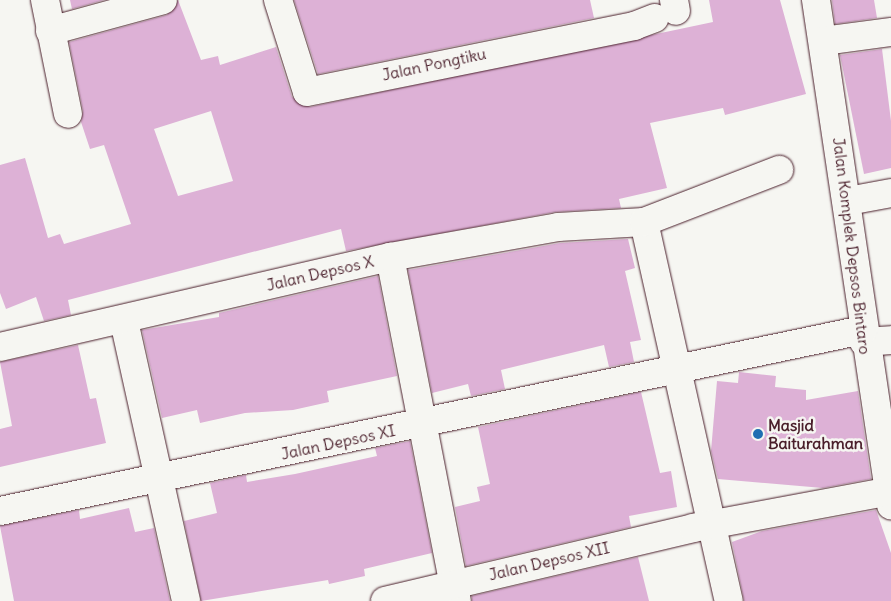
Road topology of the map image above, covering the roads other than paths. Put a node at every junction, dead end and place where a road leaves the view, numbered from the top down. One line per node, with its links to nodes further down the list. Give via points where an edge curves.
1 (45, 0): 6 (street)
2 (163, 0): 6 (street)
3 (278, 0): 5 (street, Jalan Pongtiku, via 307,92 634,26)
4 (816, 0): 8 (street, Jalan Komplek Depsos Bintaro)
5 (668, 10)
6 (50, 31): 9 (street)
7 (891, 32): 8 (street)
8 (823, 41): 12 (street, Jalan Komplek Depsos Bintaro)
9 (68, 114)
10 (779, 170): 13 (street, Jalan Depsos X)
11 (891, 194): 12 (street)
12 (848, 201): 16 (street, Jalan Komplek Depsos Bintaro)
13 (644, 222): 14 (street, Jalan Depsos X, via 558,226); 19 (street)
14 (390, 258): 15 (street, Jalan Depsos X); 20 (street)
15 (124, 321): 18 (street, Jalan Depsos X); 21 (street)
16 (864, 336): 17 (street, Jalan Depsos XI); 19 (street, Jalan Depsos XI); 22 (street, Jalan Komplek Depsos Bintaro)
17 (891, 340)
18 (0, 347)
19 (676, 371): 20 (street, Jalan Depsos XI); 24 (street)
20 (425, 423): 21 (street, Jalan Depsos XI); 25 (street)
21 (158, 481): 23 (street, Jalan Depsos XI); 26 (street)
22 (890, 496): 24 (street, Jalan Depsos XII)
23 (0, 511)
24 (712, 524): 25 (street, Jalan Depsos XII); 28 (street)
25 (456, 592): 27 (street, Jalan Depsos XII)
26 (186, 601)
27 (385, 601)
28 (729, 601)

